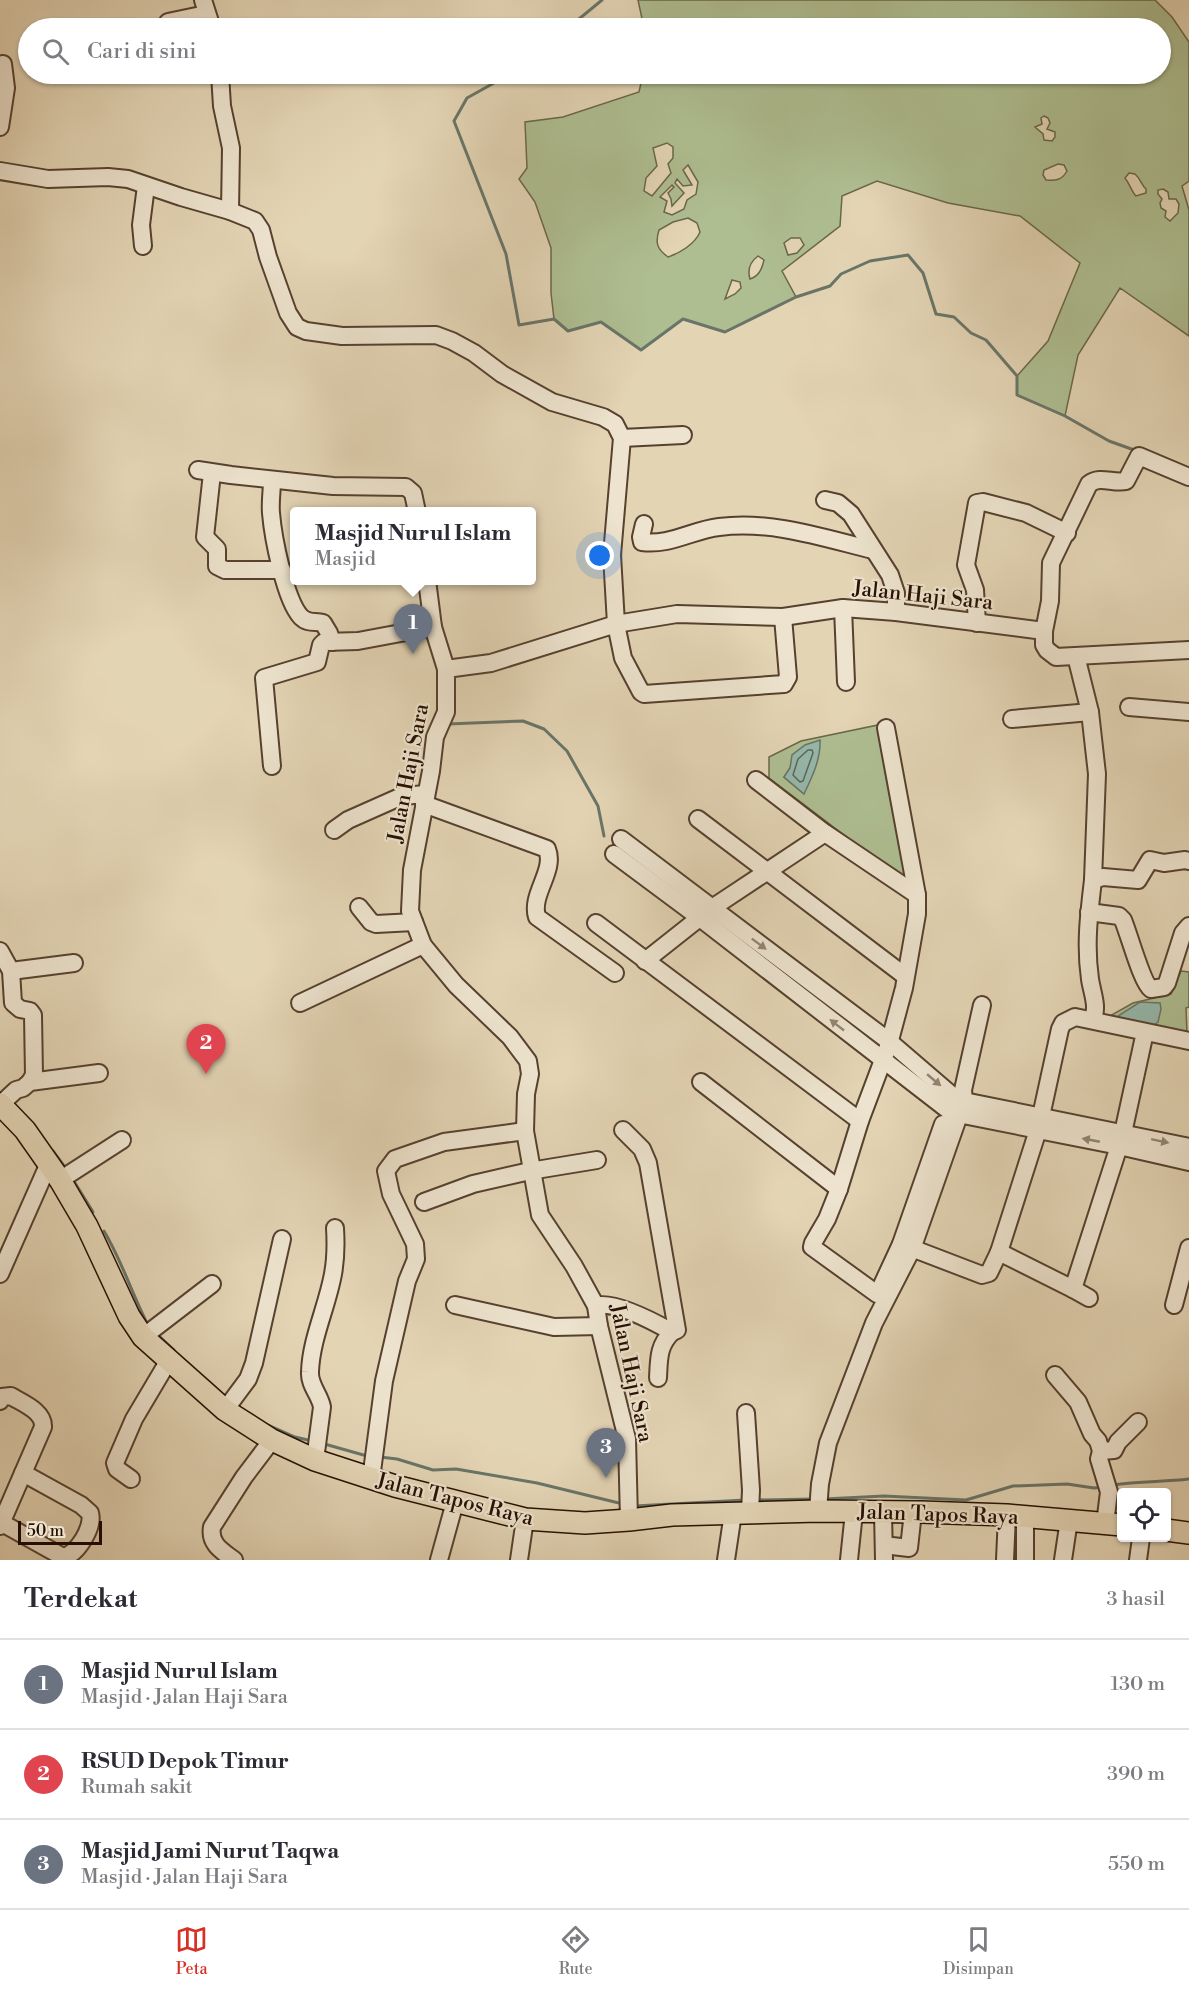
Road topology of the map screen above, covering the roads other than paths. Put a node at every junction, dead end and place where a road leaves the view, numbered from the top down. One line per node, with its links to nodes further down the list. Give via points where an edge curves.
1 (207, 14): 2 (street)
2 (188, 18)
3 (3, 64): 5 (street, via 6,88)
4 (221, 84): 8 (street, via 231,148)
5 (0, 127)
6 (0, 171): 7 (street, via 48,179 128,179)
7 (146, 186): 8 (street); 9 (street, via 141,225)
8 (230, 211): 11 (street, via 255,221 261,230 288,313 297,327 342,336 436,336 452,341 552,402 603,417 615,424)
9 (143, 246)
10 (683, 435): 11 (street)
11 (622, 438): 25 (street, via 612,555)
12 (1189, 477): 17 (street, via 1139,456 1126,482 1099,479 1089,484)
13 (272, 480): 15 (street, via 406,487 413,493); 19 (street, via 271,512); 19 (street, via 205,471 205,531 208,541 217,549 217,566 225,570)
14 (825, 500): 18 (street, via 847,510)
15 (416, 507)
16 (644, 524): 18 (street, via 641,540 646,543 717,527 751,525)
17 (1067, 533): 24 (street, via 1026,513 983,501 977,503 966,565 975,590); 27 (street, via 1051,563)
18 (873, 550): 22 (street, via 890,575 896,593)
19 (282, 570): 28 (street, via 301,616 308,622 323,623)
20 (428, 585): 26 (street)
21 (843, 608): 22 (street, Jalan Haji Sara); 23 (street, Jalan Haji Sara); 32 (street)
22 (896, 612): 24 (street, Jalan Haji Sara)
23 (783, 617): 25 (street, Jalan Haji Sara, via 677,615); 25 (street, via 788,678 784,684 644,694 623,658)
24 (977, 623): 27 (street, Jalan Haji Sara)
25 (616, 624): 31 (street, Jalan Haji Sara, via 510,659)
26 (433, 627): 28 (street); 31 (street)
27 (1044, 631): 30 (street, via 1044,645 1051,654)
28 (332, 642): 38 (street, via 322,643 316,662 264,678)
29 (1189, 650): 30 (street)
30 (1076, 656): 34 (street)
31 (446, 669): 40 (street, Jalan Haji Sara, via 446,712 435,737)
32 (846, 682)
33 (1129, 707): 35 (street)
34 (1090, 712): 36 (street); 48 (street, via 1097,774)
35 (1189, 712)
36 (1012, 719)
37 (886, 728): 49 (street)
38 (272, 765)
39 (756, 780): 43 (street)
40 (425, 799): 42 (street, via 402,796); 53 (street, Jalan Haji Sara, via 412,870 410,911); 61 (street, via 547,849 549,857 536,904 537,917)
41 (698, 819): 47 (street)
42 (334, 830)
43 (825, 833): 47 (street); 49 (street)
44 (621, 839): 52 (street)
45 (614, 854): 52 (street)
46 (1189, 861): 48 (street, via 1150,860 1138,880)
47 (770, 871): 52 (street); 62 (street)
48 (1093, 880): 51 (street)
49 (917, 895): 62 (street)
50 (359, 907): 53 (street, via 376,924)
51 (1089, 912): 55 (street, via 1123,920 1145,984 1151,989 1167,983 1183,933); 65 (street, via 1087,951 1095,1007)
52 (706, 913): 58 (street); 68 (street)
53 (414, 922): 56 (street, Jalan Haji Sara)
54 (596, 923): 58 (street)
55 (1189, 926)
56 (423, 945): 63 (street); 76 (street, Jalan Haji Sara, via 528,1061)
57 (0, 951): 60 (street)
58 (645, 961): 73 (street)
59 (74, 963): 60 (street)
60 (11, 971): 71 (street, via 13,1004 33,1016 34,1075)
61 (615, 973)
62 (905, 976): 68 (street)
63 (300, 1003)
64 (982, 1005): 72 (street)
65 (1092, 1020): 66 (street); 74 (street, via 1075,1017 1063,1023)
66 (1145, 1032): 67 (street); 77 (street)
67 (1189, 1041)
68 (886, 1051): 72 (street); 73 (street)
69 (99, 1073): 71 (street)
70 (701, 1082): 84 (street)
71 (10, 1097): 83 (main road, Jalan Tapos Raya, via 25,1130)
72 (957, 1104): 74 (street); 89 (street)
73 (860, 1121): 84 (street)
74 (1039, 1123): 77 (street); 91 (street)
75 (623, 1130): 102 (street, via 642,1149 650,1168 677,1330)
76 (525, 1131): 82 (street, Jalan Haji Sara); 114 (street, via 444,1142 395,1160 386,1171 391,1194 417,1251 384,1381)
77 (1121, 1139): 79 (street, one-way to 79); 81 (street); 94 (street)
78 (122, 1140): 83 (street)
79 (1189, 1147)
80 (597, 1160): 82 (street)
81 (1189, 1162)
82 (530, 1171): 85 (street, via 473,1184); 99 (street, Jalan Haji Sara, via 540,1215)
83 (63, 1172): 88 (street); 101 (main road, Jalan Tapos Raya, via 129,1316)
84 (839, 1189): 95 (street, via 812,1247)
85 (424, 1202)
86 (335, 1228): 111 (street, via 333,1275 310,1370 310,1379 321,1400)
87 (282, 1239): 107 (street, via 254,1363)
88 (7, 1243): 92 (street)
89 (907, 1246): 91 (street, via 982,1275 988,1273); 95 (street); 113 (street)
90 (1189, 1248): 98 (street)
91 (999, 1252): 94 (street)
92 (0, 1274)
93 (212, 1284): 101 (street)
94 (1073, 1289): 96 (street)
95 (877, 1294): 113 (street, via 848,1360)
96 (1089, 1298)
97 (455, 1305): 100 (street, via 554,1327)
98 (1174, 1305)
99 (597, 1306): 100 (street, Jalan Haji Sara); 102 (street, via 608,1304)
100 (599, 1326): 120 (street, Jalan Haji Sara, via 627,1439)
101 (149, 1332): 103 (main road, Jalan Tapos Raya)
102 (672, 1332): 105 (street, via 660,1348)
103 (169, 1360): 107 (main road, Jalan Tapos Raya); 116 (street, via 132,1422 115,1463)
104 (1055, 1375): 112 (street, via 1078,1402)
105 (658, 1378)
106 (0, 1401): 115 (street, via 11,1396 44,1420)
107 (230, 1404): 110 (main road, Jalan Tapos Raya)
108 (746, 1413): 119 (street)
109 (1138, 1422): 112 (street, via 1114,1450)
110 (272, 1440): 111 (main road, Jalan Tapos Raya); 134 (street, via 212,1527 213,1542)
111 (316, 1450): 114 (main road, Jalan Tapos Raya)
112 (1101, 1451): 127 (street, via 1099,1459)
113 (820, 1457): 117 (street)
114 (374, 1464): 118 (main road, Jalan Tapos Raya)
115 (23, 1473): 128 (street); 133 (street, via 90,1513 92,1522)
116 (131, 1479)
117 (814, 1497): 119 (main road, Jalan Tapos Raya); 121 (main road, Jalan Tapos Raya)
118 (455, 1502): 125 (main road, Jalan Tapos Raya); 135 (street)
119 (746, 1505): 120 (main road, Jalan Tapos Raya, via 672,1515); 137 (street)
120 (630, 1511): 125 (main road, Jalan Tapos Raya, via 585,1523)
121 (854, 1512): 122 (main road, Jalan Tapos Raya); 138 (street)
122 (883, 1512): 123 (main road, Jalan Tapos Raya); 132 (street)
123 (913, 1512): 124 (main road, Jalan Tapos Raya); 132 (street, via 909,1548)
124 (1016, 1516): 126 (main road, Jalan Tapos Raya); 139 (street); 140 (street)
125 (525, 1519): 136 (street)
126 (1069, 1520): 127 (main road, Jalan Tapos Raya); 141 (street)
127 (1113, 1524)
128 (1, 1525): 133 (street, via 63,1557)
129 (1171, 1531): 130 (main road)
130 (1189, 1533)
131 (1140, 1542): 142 (street)
132 (888, 1553)
133 (73, 1558)
134 (234, 1560)
135 (439, 1560)
136 (519, 1560)
137 (726, 1560)
138 (849, 1560)
139 (1005, 1560)
140 (1025, 1560)
141 (1063, 1560)
142 (1138, 1560)

